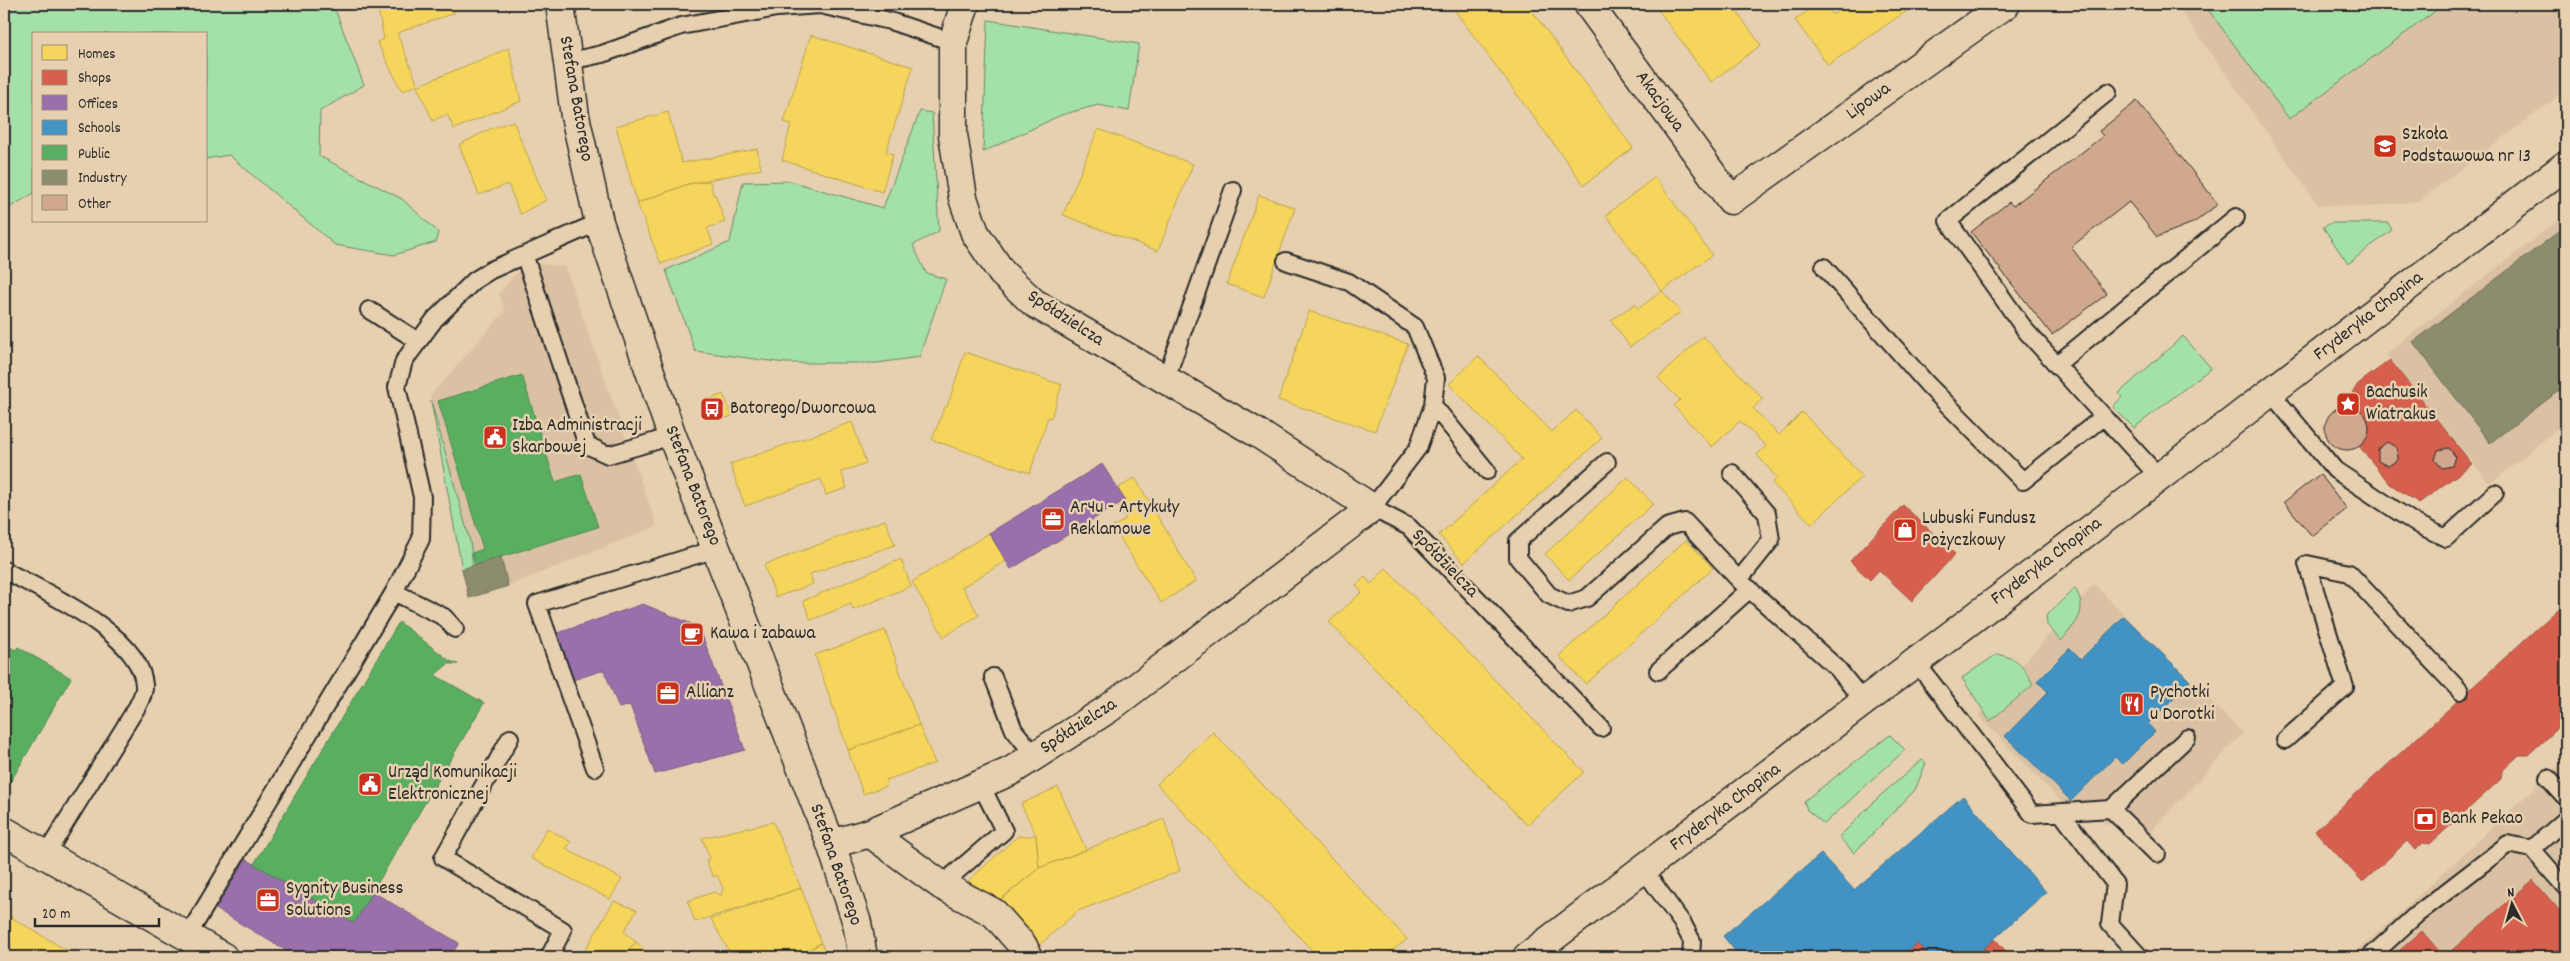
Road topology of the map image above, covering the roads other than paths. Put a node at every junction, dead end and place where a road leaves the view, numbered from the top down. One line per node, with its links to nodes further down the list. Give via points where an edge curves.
1 (560, 4): 6 (street, Stefana Batorego)
2 (965, 4): 5 (street, Spółdzielcza)
3 (1588, 4): 10 (street, Akacjowa)
4 (2006, 4): 10 (street, Lipowa)
5 (953, 42): 6 (lane, via 820,5 777,8 681,26 602,54); 19 (street, Spółdzielcza, via 953,135 963,198 976,237 1002,273 1034,303)
6 (566, 62): 12 (street, Stefana Batorego)
7 (2108, 92): 18 (lane, via 1948,221 2026,331)
8 (2566, 165): 20 (street, Fryderyka Chopina)
9 (1233, 190): 19 (lane)
10 (1731, 200)
11 (2236, 218): 18 (lane)
12 (599, 222): 13 (lane); 23 (street, Stefana Batorego)
13 (526, 255): 17 (lane, via 475,280 435,319); 23 (lane, via 587,445 608,456)
14 (1286, 261): 21 (lane, via 1349,282 1415,326 1436,378)
15 (1824, 267): 22 (lane, via 1927,384 2023,481)
16 (369, 310): 17 (lane)
17 (418, 341): 33 (lane, via 404,361 397,387 422,497 421,539)
18 (2056, 365): 22 (lane)
19 (1165, 381): 29 (street, Spółdzielcza, via 1259,434)
20 (2271, 392): 27 (street, Fryderyka Chopina); 28 (lane, via 2335,470 2415,523 2446,538)
21 (1433, 405): 25 (lane); 29 (lane, via 1418,448)
22 (2103, 417): 27 (lane)
23 (671, 433): 30 (street, Stefana Batorego)
24 (1607, 462): 32 (lane, via 1518,541 1518,558 1549,595 1568,604 1586,598 1667,527 1685,522)
25 (1487, 471)
26 (1732, 473): 32 (lane, via 1767,514 1771,540)
27 (2159, 477): 35 (street, Fryderyka Chopina)
28 (2495, 493)
29 (1372, 508): 40 (lane, Spółdzielcza, via 1409,527); 44 (street, Spółdzielcza, via 1108,709)
30 (716, 549): 45 (lane, via 537,604); 54 (street, Stefana Batorego)
31 (4, 570): 57 (lane, via 105,627 124,644 138,664 145,686 137,707)
32 (1744, 584): 36 (lane); 39 (lane, via 1837,668)
33 (394, 592): 34 (lane, via 444,617); 61 (lane)
34 (455, 629)
35 (1916, 662): 39 (street, Fryderyka Chopina); 50 (lane, via 2032,814)
36 (1658, 671)
37 (993, 676): 44 (lane, via 1014,730)
38 (2460, 691): 43 (lane, via 2349,573 2307,564 2345,687)
39 (1864, 702): 58 (street, Fryderyka Chopina)
40 (1601, 728)
41 (510, 738): 63 (lane, via 443,858 563,930)
42 (2187, 738): 49 (lane)
43 (2285, 740)
44 (1035, 756): 47 (street, Spółdzielcza)
45 (595, 768)
46 (2548, 778): 48 (lane)
47 (981, 785): 53 (street, Spółdzielcza); 59 (lane, via 1004,831)
48 (2566, 798)
49 (2111, 809): 50 (lane); 56 (lane)
50 (2061, 813): 68 (lane, via 2115,884 2110,924)
51 (2566, 819): 55 (lane)
52 (4, 831): 57 (street)
53 (870, 833): 54 (street, Spółdzielcza); 59 (street)
54 (831, 844): 64 (street, Stefana Batorego)
55 (2532, 849): 60 (lane); 69 (lane, via 2508,844 2416,916)
56 (2157, 854)
57 (45, 856): 61 (street)
58 (1644, 870): 66 (street, Fryderyka Chopina); 67 (lane, via 1684,924 1692,941)
59 (941, 885): 65 (street, via 994,913 1023,946)
60 (2566, 888)
61 (187, 937): 62 (street)
62 (223, 957)
63 (549, 957)
64 (863, 957)
65 (1028, 957)
66 (1527, 957)
67 (1690, 957)
68 (2140, 957)
69 (2370, 957)

